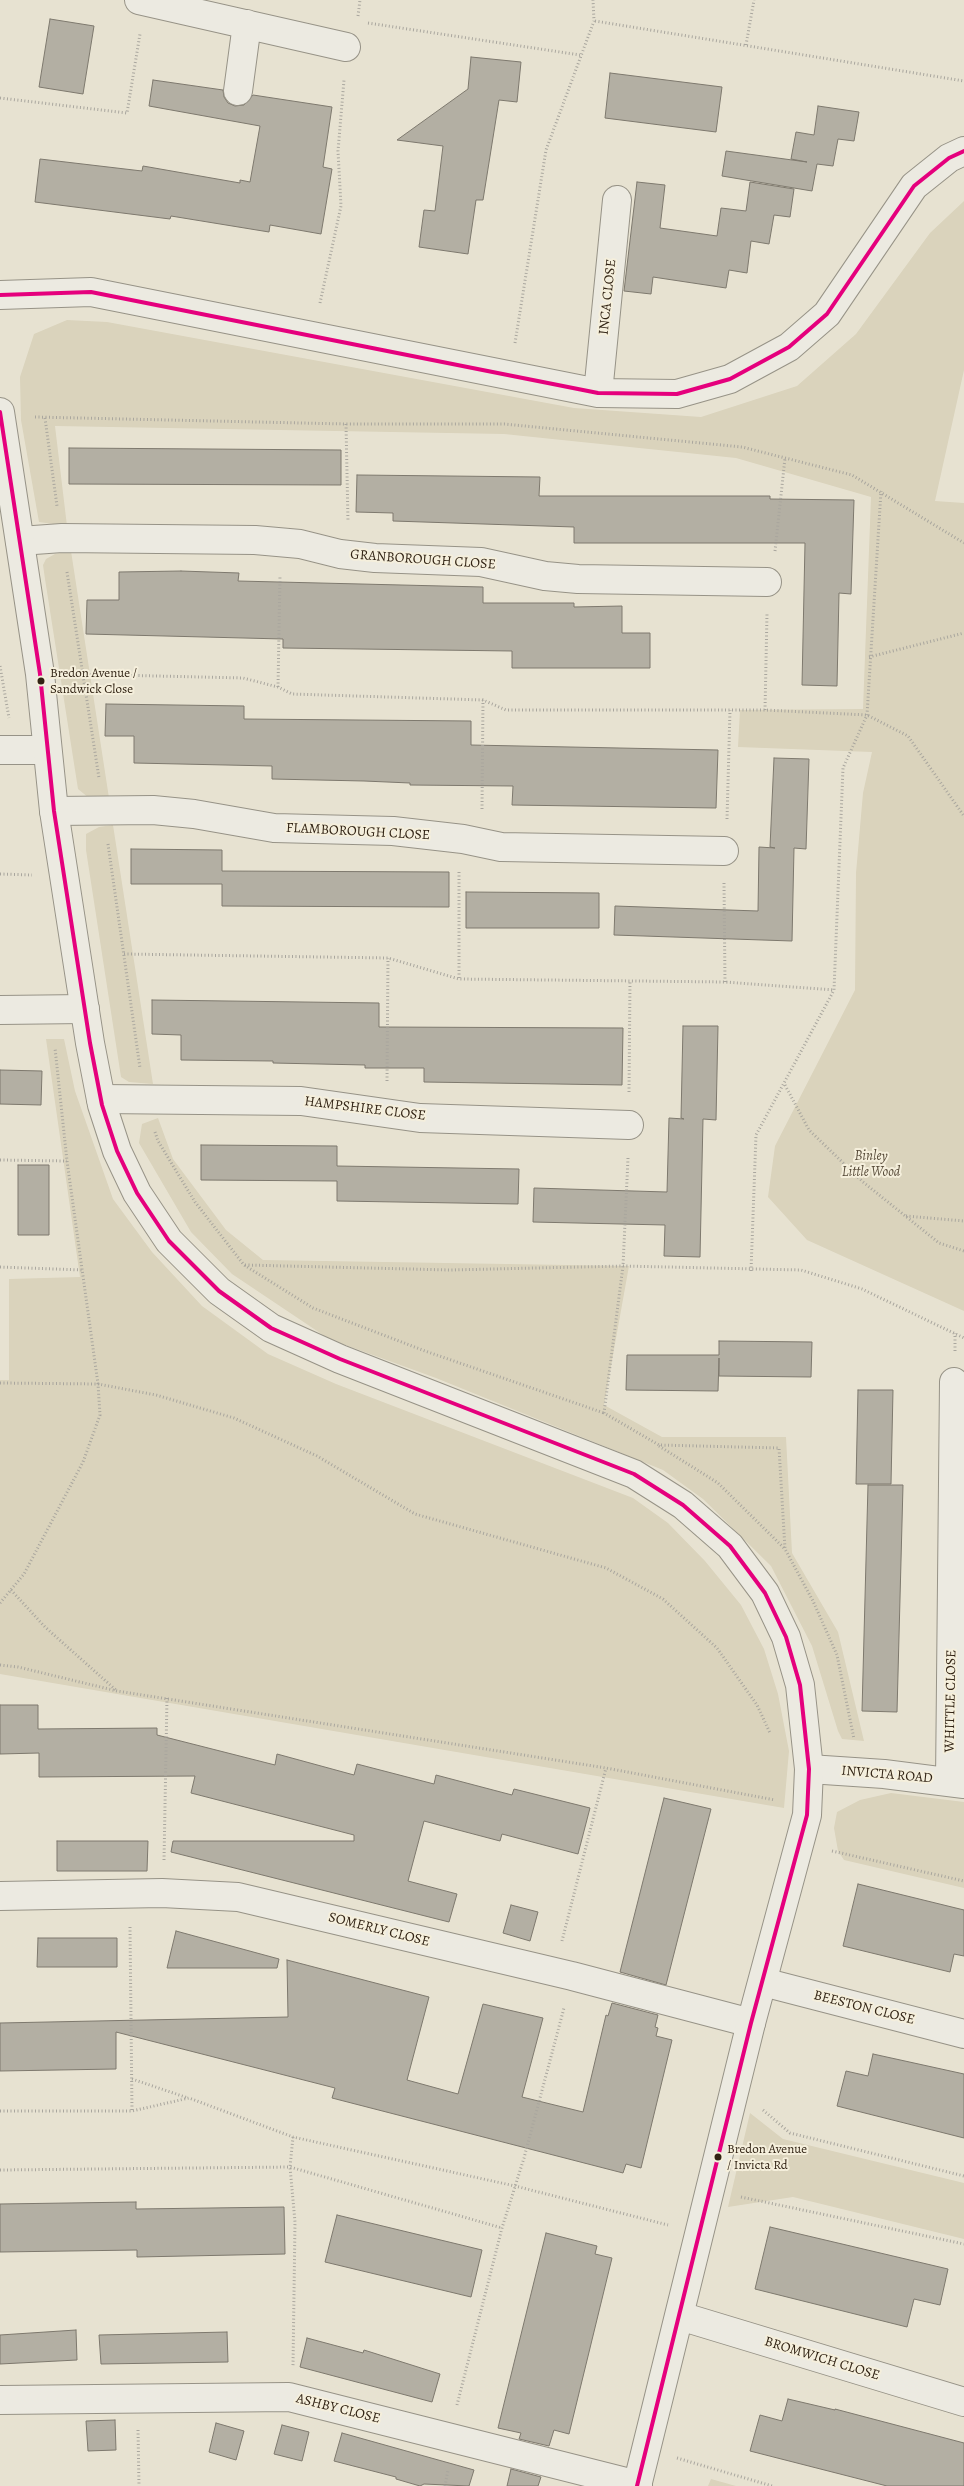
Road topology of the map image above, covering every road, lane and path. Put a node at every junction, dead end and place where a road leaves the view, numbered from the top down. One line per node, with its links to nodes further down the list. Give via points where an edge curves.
1 (139, 0): 7 (street)
2 (360, 0): 5 (path)
3 (593, 0): 6 (path)
4 (754, 0): 8 (path)
5 (357, 21): 9 (path); 10 (path)
6 (594, 21): 8 (path); 10 (path)
7 (247, 24): 9 (street); 13 (street)
8 (746, 45): 12 (path)
9 (346, 47): 18 (path, via 338,151 341,206)
10 (580, 55): 19 (path, via 546,150)
11 (137, 56): 14 (path, via 127,113)
12 (964, 81)
13 (238, 91)
14 (0, 98)
15 (964, 150): 20 (street, via 914,186 827,314 789,347 730,379 677,394)
16 (617, 200): 20 (street, INCA CLOSE)
17 (0, 294): 18 (street, via 91,292)
18 (313, 336): 19 (street)
19 (509, 376): 20 (street)
20 (598, 393)
21 (45, 418): 22 (path); 23 (path); 25 (path)
22 (346, 424): 24 (path, via 504,424 742,447 852,475); 29 (path, via 348,528)
23 (2, 427): 26 (street)
24 (881, 491): 28 (path); 32 (path)
25 (62, 538): 26 (street, GRANBOROUGH CLOSE); 27 (street, GRANBOROUGH CLOSE); 34 (path)
26 (20, 542): 33 (street)
27 (279, 542): 29 (street, GRANBOROUGH CLOSE); 35 (path)
28 (964, 543)
29 (340, 554): 30 (street, GRANBOROUGH CLOSE, via 481,562 545,576)
30 (767, 582)
31 (964, 633): 32 (path)
32 (869, 657): 37 (path)
33 (40, 674): 34 (path); 39 (street)
34 (83, 674): 35 (path, via 243,678); 40 (path)
35 (278, 687): 36 (path, via 292,694)
36 (483, 700): 37 (path, via 506,710 765,710); 43 (path, via 481,821)
37 (867, 714): 42 (path, via 908,736); 49 (path, via 843,768)
38 (0, 750): 39 (street)
39 (47, 750): 41 (street)
40 (104, 810): 41 (street, FLAMBOROUGH CLOSE); 43 (street, FLAMBOROUGH CLOSE, via 194,814 274,828 393,831); 45 (path)
41 (54, 811): 50 (street)
42 (964, 816)
43 (463, 839): 44 (street, FLAMBOROUGH CLOSE, via 501,847); 47 (path, via 459,862)
44 (724, 851)
45 (124, 954): 46 (path); 55 (path)
46 (388, 958): 47 (path); 56 (path)
47 (459, 979): 48 (path)
48 (630, 981): 49 (path, via 725,982); 57 (path)
49 (834, 990): 53 (path)
50 (85, 1009): 52 (street); 54 (street)
51 (0, 1010): 52 (street)
52 (51, 1010): 59 (path)
53 (785, 1085): 60 (path, via 809,1130 863,1182); 67 (path, via 756,1135)
54 (101, 1098): 55 (street, HAMPSHIRE CLOSE); 83 (street, via 117,1151 137,1193 169,1241 219,1291 271,1328 340,1359 634,1474 683,1505 730,1546 764,1594 786,1637 800,1685)
55 (144, 1100): 56 (street, HAMPSHIRE CLOSE, via 301,1101); 63 (path, via 158,1141 195,1202)
56 (387, 1112): 57 (street, HAMPSHIRE CLOSE, via 420,1118)
57 (629, 1125): 64 (path)
58 (0, 1160): 59 (path)
59 (67, 1161): 66 (path)
60 (906, 1216): 61 (path); 62 (path, via 939,1243)
61 (964, 1221)
62 (964, 1251)
63 (244, 1265): 64 (path, via 450,1270); 72 (path, via 313,1308 425,1352)
64 (623, 1266): 67 (path); 72 (path)
65 (0, 1267): 66 (path)
66 (82, 1270): 71 (path)
67 (751, 1270): 68 (path, via 801,1270 862,1289)
68 (964, 1338)
69 (954, 1382): 84 (street, WHITTLE CLOSE)
70 (0, 1383): 71 (path)
71 (98, 1384): 76 (path, via 100,1415 83,1462 24,1574); 81 (path, via 156,1395 234,1418 317,1456 415,1514 606,1568 663,1599 717,1648 757,1705)
72 (604, 1413): 73 (path)
73 (625, 1426)
74 (659, 1445): 75 (path, via 718,1483)
75 (785, 1549)
76 (10, 1590): 77 (path); 79 (path, via 45,1627)
77 (0, 1603)
78 (0, 1665): 79 (path)
79 (117, 1691): 80 (path)
80 (167, 1698): 82 (path); 88 (path)
81 (773, 1740)
82 (606, 1768): 85 (path, via 781,1801); 91 (path)
83 (809, 1770): 84 (street, INVICTA ROAD); 85 (street)
84 (957, 1782)
85 (807, 1815): 92 (street)
86 (838, 1851): 87 (path)
87 (964, 1881)
88 (162, 1893): 89 (street, SOMERLY CLOSE); 91 (street, SOMERLY CLOSE, via 238,1897)
89 (130, 1894): 90 (street, SOMERLY CLOSE); 95 (path)
90 (0, 1896)
91 (563, 1974): 93 (street, SOMERLY CLOSE); 104 (path)
92 (763, 1982): 93 (street); 94 (street, BEESTON CLOSE)
93 (751, 2023): 96 (street)
94 (964, 2034)
95 (132, 2079): 97 (path); 99 (path)
96 (736, 2088): 103 (path, via 790,2133); 105 (street)
97 (189, 2098): 99 (path); 100 (path)
98 (0, 2111): 99 (path)
99 (132, 2111)
100 (293, 2137): 101 (path); 104 (path)
101 (290, 2167): 102 (path); 106 (path); 110 (path, via 295,2222 294,2364)
102 (0, 2170)
103 (964, 2176)
104 (515, 2186): 106 (path); 107 (path)
105 (710, 2193): 107 (street); 108 (path, via 753,2198)
106 (502, 2228): 114 (path)
107 (700, 2233): 109 (street)
108 (964, 2244)
109 (680, 2316): 113 (street, BROMWICH CLOSE); 115 (street)
110 (289, 2397): 112 (street, ASHBY CLOSE); 114 (street, ASHBY CLOSE)
111 (0, 2400): 112 (street, ASHBY CLOSE)
112 (139, 2400): 116 (path)
113 (964, 2402)
114 (449, 2436): 117 (street, ASHBY CLOSE)
115 (648, 2448): 117 (street); 118 (path)
116 (139, 2486)
117 (637, 2486)
118 (772, 2486)

